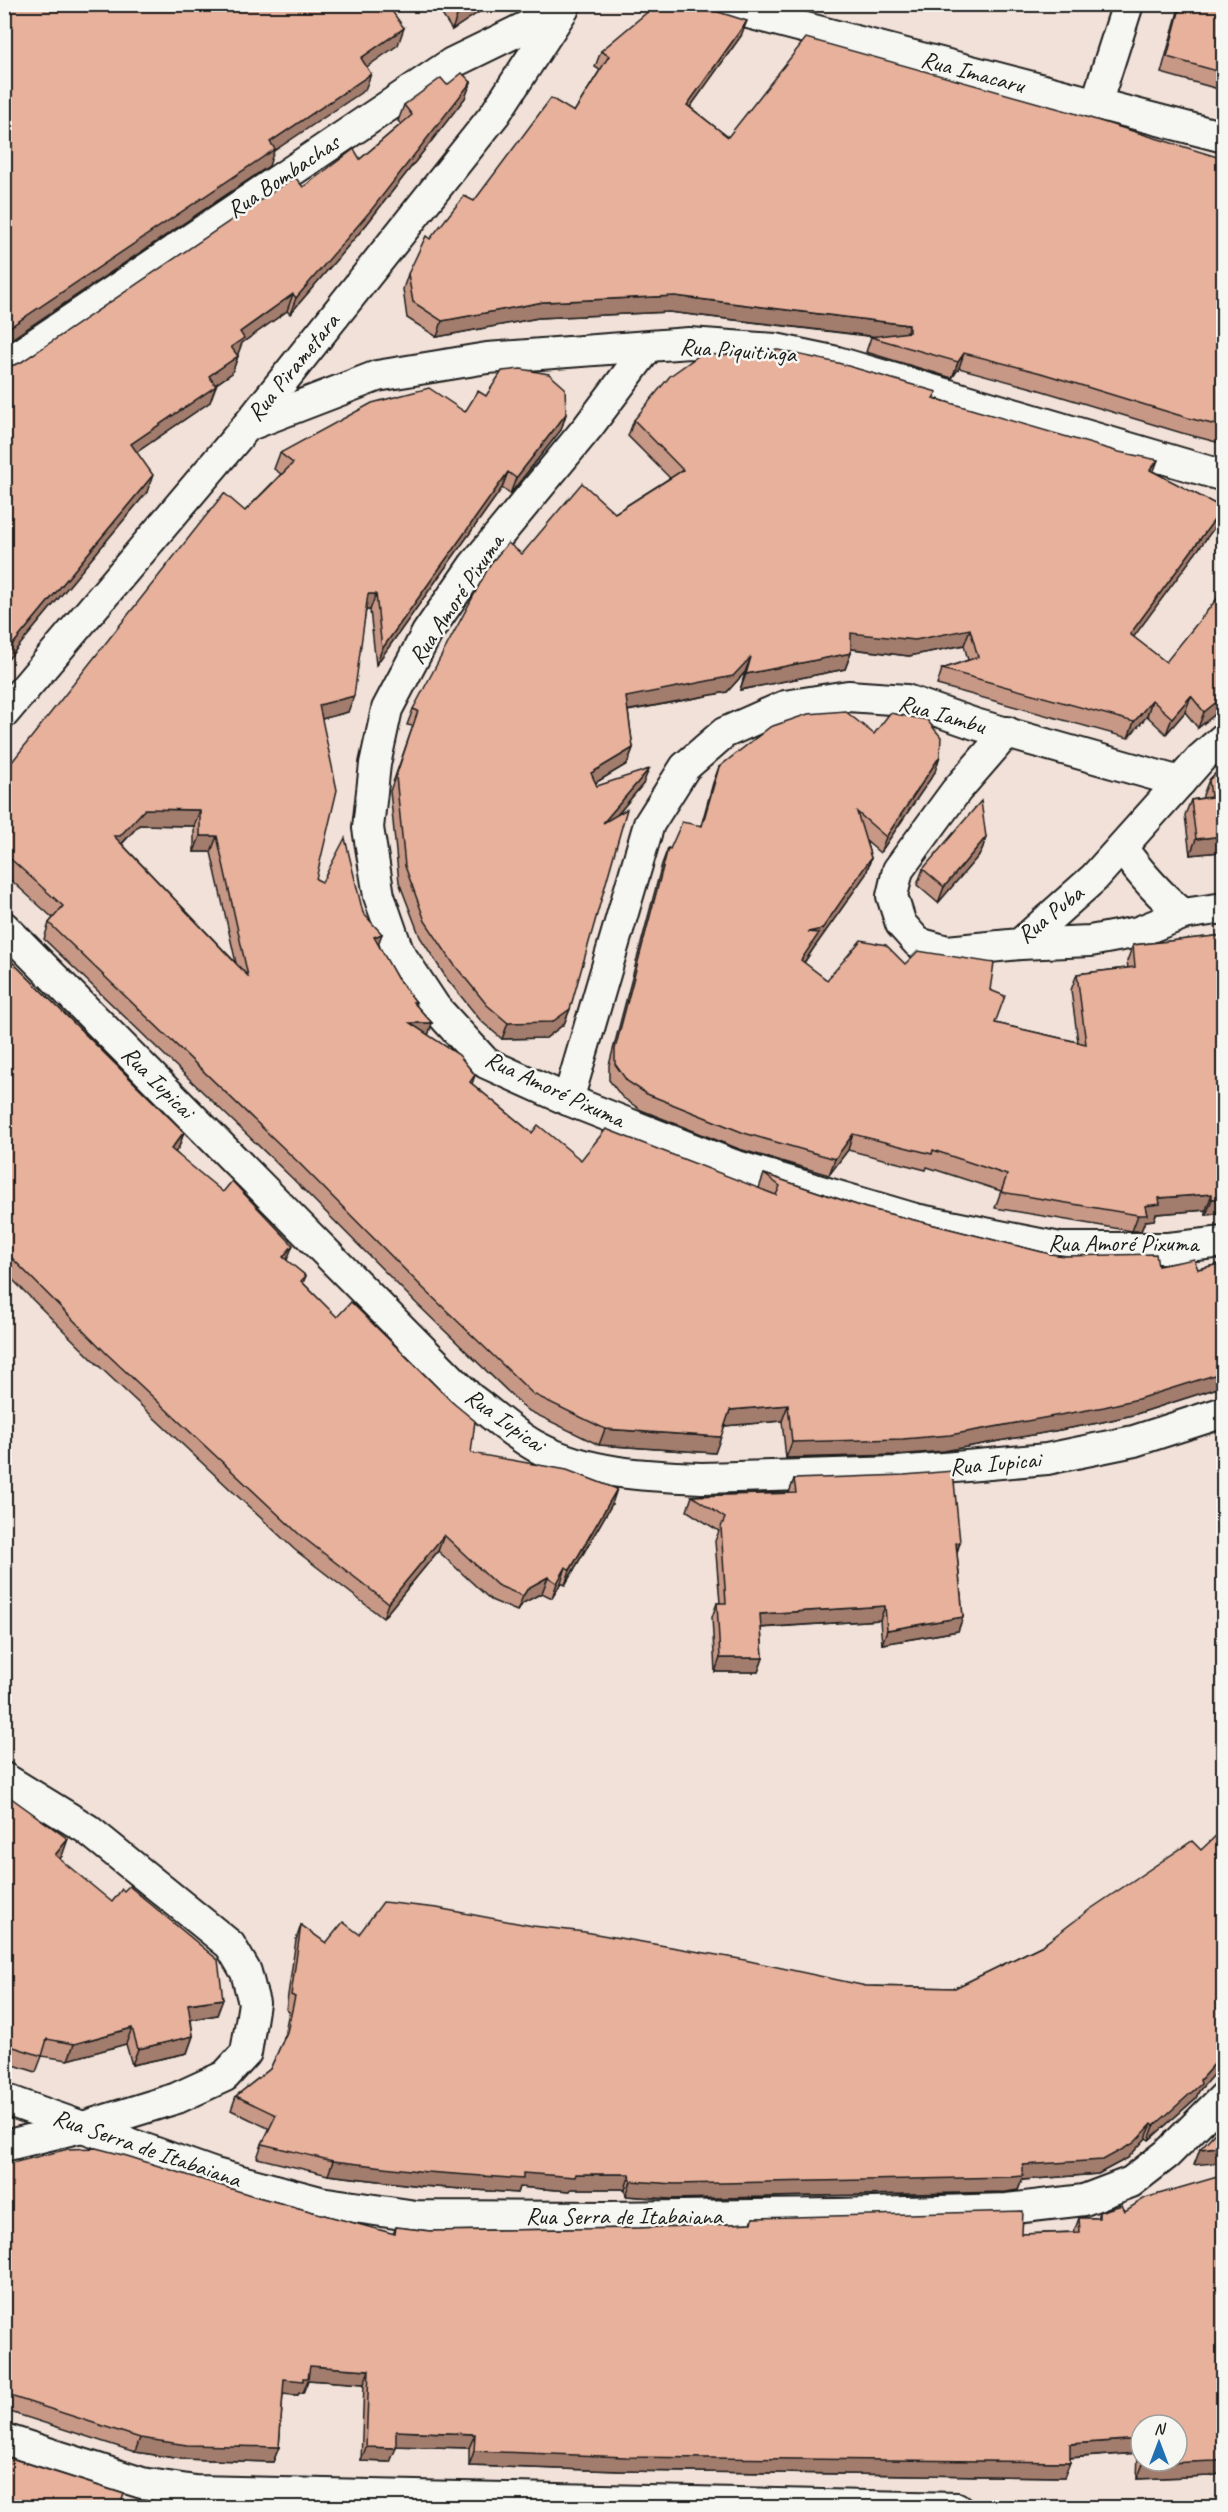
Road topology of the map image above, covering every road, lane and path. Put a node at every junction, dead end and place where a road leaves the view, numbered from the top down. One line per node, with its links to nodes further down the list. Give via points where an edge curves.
1 (724, 4): 4 (street, Rua Imacaru)
2 (1128, 4): 4 (street)
3 (568, 6): 7 (street, Rua Bombachas, via 452,63); 8 (street, Rua Pirametara, via 495,114)
4 (1096, 104): 5 (street, Rua Imacaru)
5 (1224, 137)
6 (648, 347): 8 (street, Rua Piquitinga, via 488,358 377,376); 9 (street, Rua Piquitinga, via 689,343 775,349 837,362); 19 (street, Rua Amoré Pixuma, via 588,427 474,565 427,633 387,709 368,828 379,896 398,951 435,1007 486,1063)
7 (4, 365)
8 (247, 426): 10 (street, Rua Pirametara)
9 (1224, 476)
10 (4, 713)
11 (1007, 732): 13 (street, Rua Iambu); 18 (street, Rua Puba, via 956,791 898,870 892,896 901,924 918,943 947,951); 19 (street, Rua Iambu, via 906,700 848,696 785,706 724,733 685,767 649,824)
12 (1224, 738): 13 (street)
13 (1180, 782): 14 (street, Rua Puba)
14 (1122, 848): 16 (street, via 1163,898); 18 (street, Rua Puba, via 1074,898)
15 (1224, 908): 16 (street)
16 (1183, 914): 18 (street, via 1138,932 1090,941)
17 (4, 927): 21 (street, Rua Iupicai, via 470,1398 536,1447 590,1468 673,1476 898,1472 1062,1457 1134,1441)
18 (1020, 944)
19 (568, 1100): 20 (street, Rua Amoré Pixuma, via 733,1165 915,1219 1060,1248 1168,1248)
20 (1224, 1242)
21 (1224, 1412)
22 (4, 1778): 25 (street, via 87,1829 230,1945 246,1971 254,2003 246,2053 225,2076 177,2098)
23 (1224, 2097): 25 (street, Rua Serra de Itabaiana, via 1167,2154 1131,2182 1084,2200 1007,2209 838,2214 416,2216 320,2202 214,2174)
24 (4, 2099): 25 (street, Rua Serra de Itabaiana)
25 (86, 2126): 26 (street)
26 (4, 2146)
27 (4, 2439): 28 (street, via 142,2483 203,2492)
28 (957, 2508)

